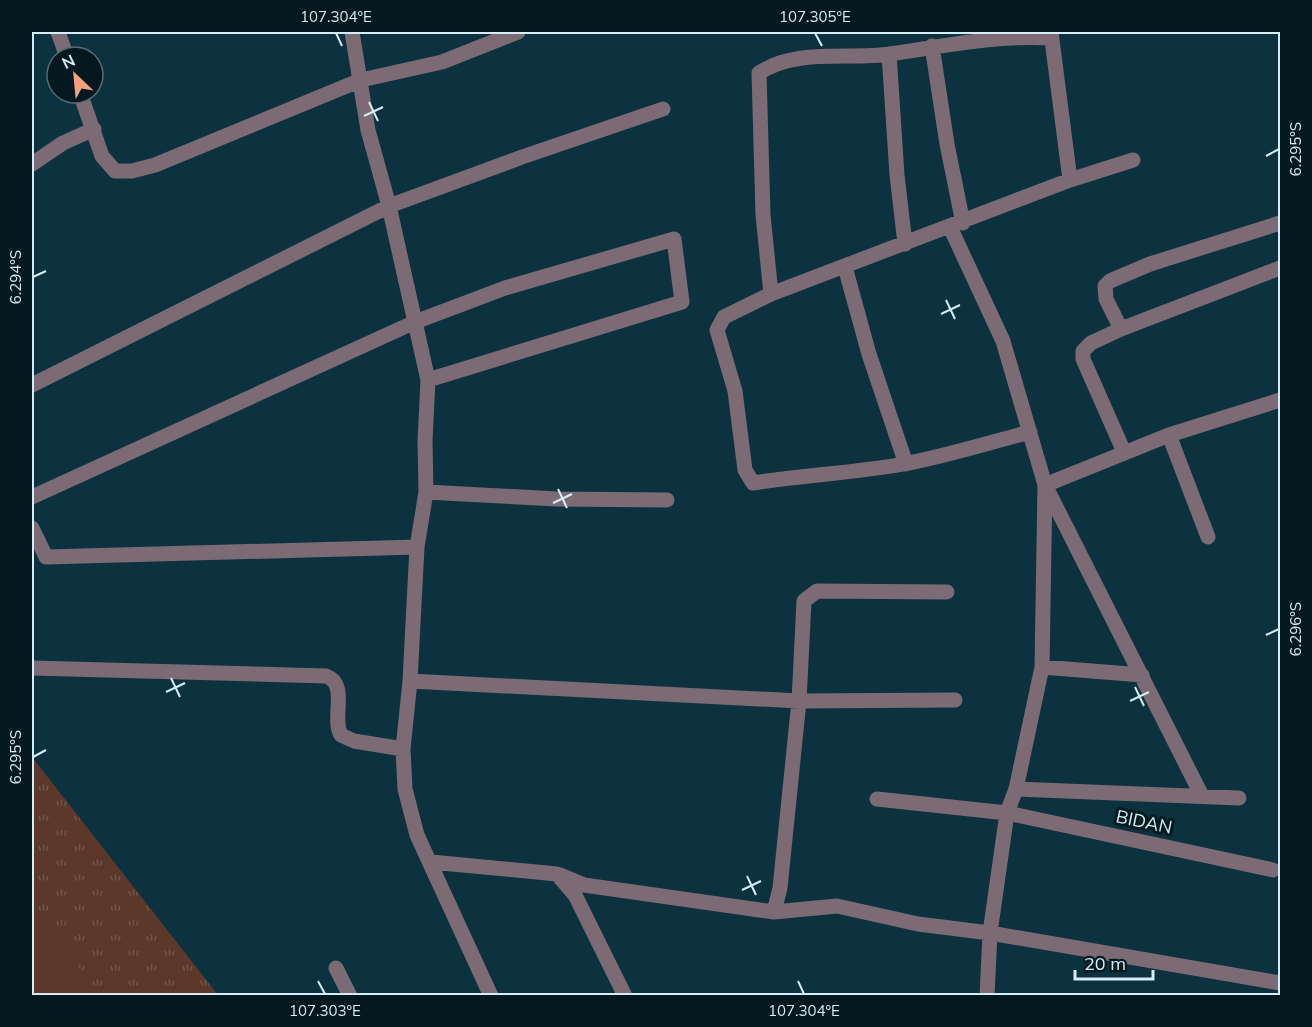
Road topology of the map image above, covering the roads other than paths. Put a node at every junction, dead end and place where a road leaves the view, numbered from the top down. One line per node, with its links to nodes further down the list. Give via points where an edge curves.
1 (352, 32): 6 (street)
2 (518, 32): 6 (street, via 442,62)
3 (1051, 35): 4 (street); 12 (street)
4 (932, 46): 5 (street); 15 (street)
5 (889, 54): 16 (street); 19 (street, via 786,60 759,73 763,215)
6 (361, 80): 9 (street, via 132,171 115,171 102,156); 13 (street, via 368,130)
7 (85, 105): 9 (street)
8 (663, 109): 13 (street)
9 (94, 129): 11 (street, via 63,143)
10 (1132, 160): 12 (street)
11 (32, 164)
12 (1070, 180): 15 (street)
13 (388, 206): 20 (street); 23 (street)
14 (1281, 223): 21 (street, via 1150,264 1110,281 1104,293)
15 (957, 225): 16 (street); 25 (street, via 1003,341)
16 (905, 244): 17 (street)
17 (845, 267): 19 (street); 28 (street)
18 (1281, 268): 21 (street)
19 (771, 294): 28 (street, via 724,317 717,330 735,391 748,479 753,483)
20 (415, 322): 22 (street); 22 (street, via 505,288 674,239 682,302); 31 (street)
21 (1121, 330): 27 (street, via 1091,343 1083,351 1083,359)
22 (428, 380): 30 (street)
23 (32, 385)
24 (1281, 400): 26 (street)
25 (1030, 432): 28 (street); 29 (street)
26 (1169, 435): 27 (street); 34 (street)
27 (1124, 452): 29 (street)
28 (906, 464)
29 (1045, 485): 37 (street); 39 (street)
30 (426, 492): 32 (street, via 557,500); 35 (street)
31 (32, 497)
32 (667, 500)
33 (32, 528): 35 (street, via 46,557)
34 (1208, 537)
35 (417, 546): 40 (street)
36 (947, 592): 42 (street, via 817,591 809,595 804,602)
37 (1042, 667): 39 (street); 44 (street)
38 (32, 669): 43 (street, via 326,676 338,689 336,723 341,735)
39 (1142, 675): 45 (street)
40 (410, 681): 42 (street); 43 (street)
41 (955, 700): 42 (street)
42 (799, 701): 52 (street, via 780,888)
43 (403, 749): 49 (street, via 405,789 417,835)
44 (1017, 789): 45 (street); 48 (street)
45 (1202, 796): 46 (street)
46 (1239, 798)
47 (877, 799): 48 (street, BIDAN)
48 (1007, 813): 50 (street, BIDAN); 53 (street)
49 (431, 862): 51 (street); 57 (street)
50 (1273, 870)
51 (558, 874): 52 (street, via 584,885); 58 (street, via 575,895)
52 (774, 912): 53 (street, via 837,906 918,924)
53 (990, 933): 55 (street); 59 (street)
54 (336, 968): 56 (street)
55 (1281, 983)
56 (350, 996)
57 (491, 996)
58 (625, 996)
59 (987, 996)

